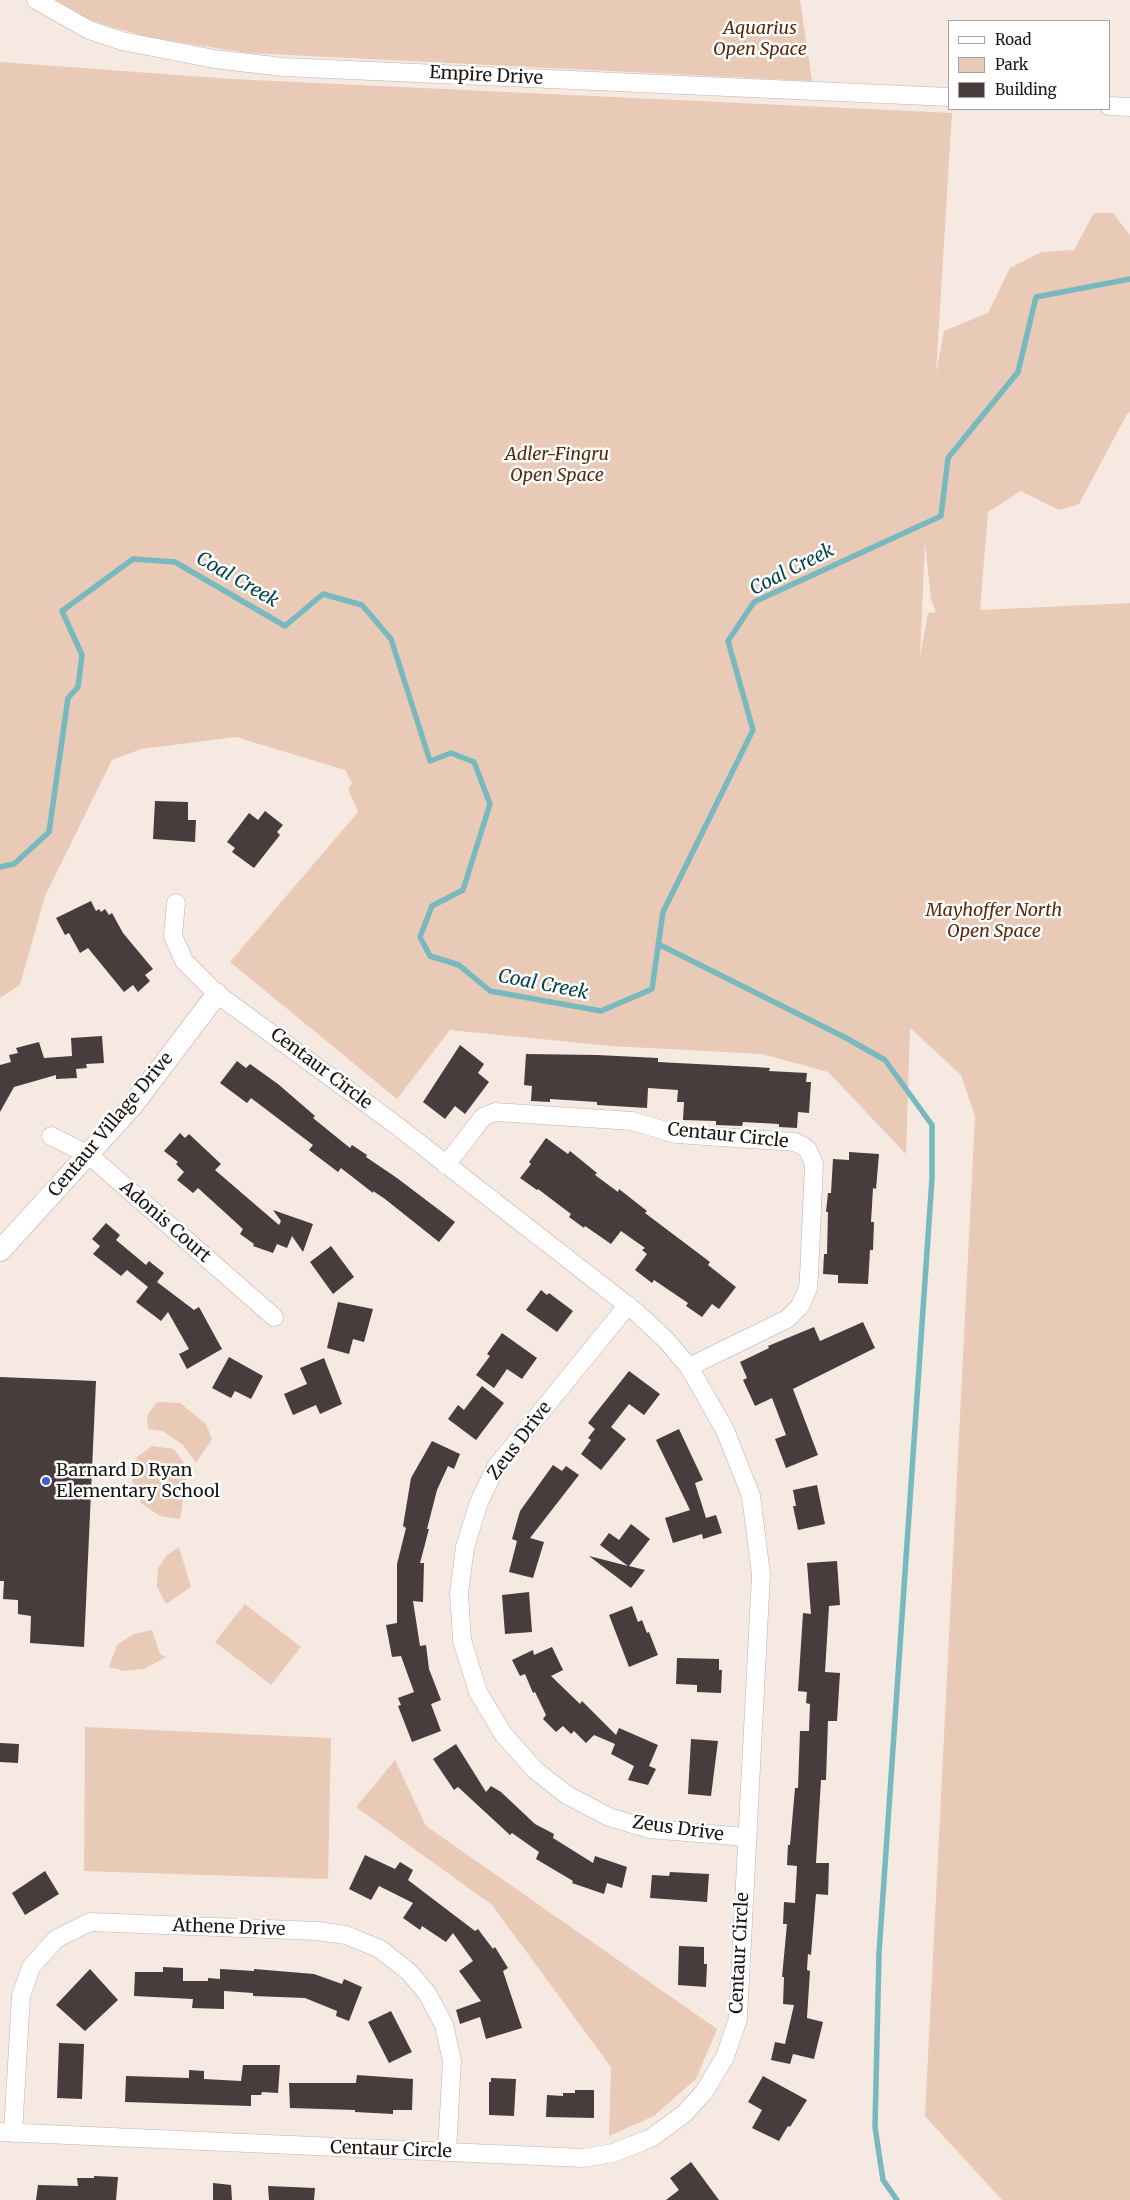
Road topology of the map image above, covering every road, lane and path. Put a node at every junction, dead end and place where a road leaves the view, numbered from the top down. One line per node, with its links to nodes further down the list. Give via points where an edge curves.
1 (36, 0): 2 (street, Empire Drive, via 89,30 138,44 214,59 283,67)
2 (948, 97)
3 (1110, 106): 4 (street)
4 (1130, 108)
5 (176, 903): 6 (street, Centaur Circle, via 173,936 184,961)
6 (217, 994): 8 (street, Centaur Village Drive, via 132,1106); 9 (street, Centaur Circle)
7 (51, 1136): 8 (street, Adonis Court)
8 (89, 1155): 10 (street, Centaur Village Drive); 12 (street, Adonis Court)
9 (446, 1165): 11 (street, Centaur Circle); 13 (street, Centaur Circle, via 483,1117 495,1112 632,1121 676,1134 795,1142 808,1150 814,1164 809,1276 800,1306 787,1319)
10 (0, 1251)
11 (628, 1305): 13 (street, Centaur Circle, via 666,1340); 14 (street, Zeus Drive, via 496,1468 479,1502 465,1546 459,1593 462,1640 478,1692 503,1734 535,1770 567,1795 609,1817 649,1829)
12 (274, 1317)
13 (689, 1367): 14 (street, Centaur Circle, via 725,1430 752,1496 761,1574)
14 (746, 1837): 16 (street, Centaur Circle, via 738,2019 725,2057 704,2092 684,2114 651,2138 613,2153 583,2158)
15 (6, 2132): 16 (street, Centaur Circle); 16 (street, Athene Drive, via 21,1996 31,1967 56,1939 90,1922 317,1931 346,1935 380,1949 409,1972 427,1993 444,2025 452,2061)
16 (447, 2151)

